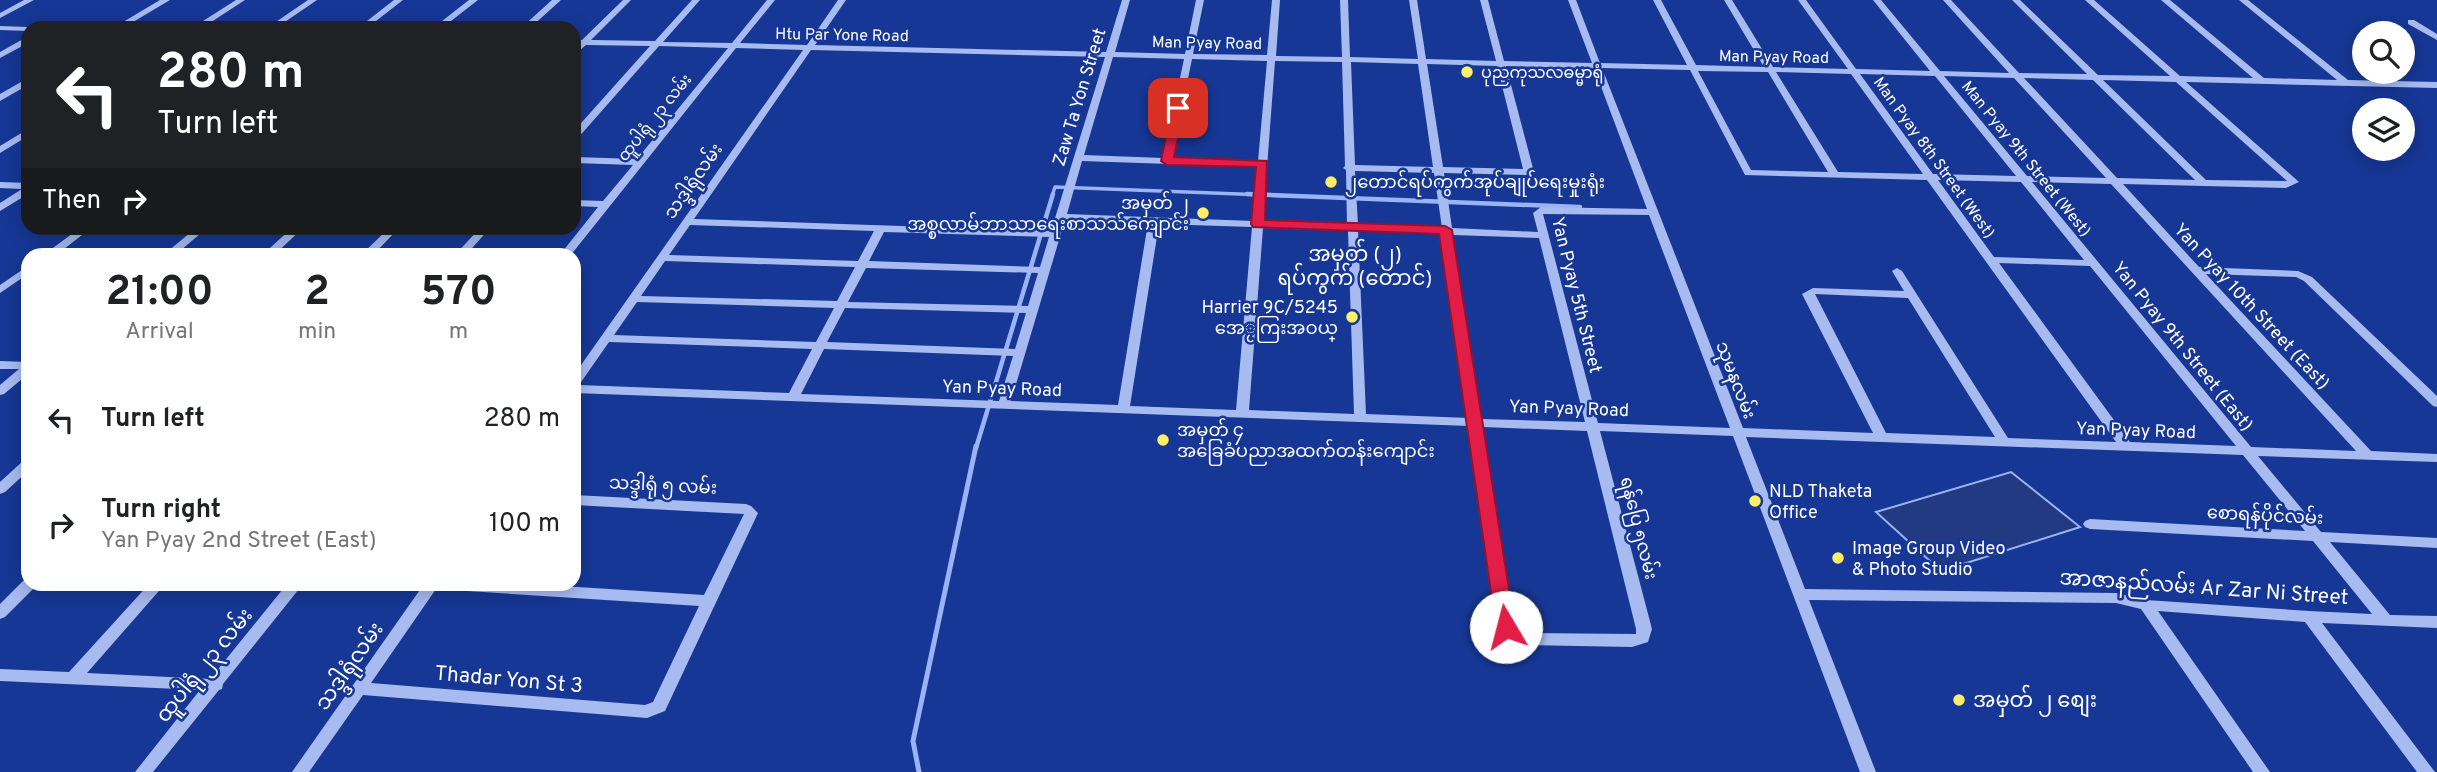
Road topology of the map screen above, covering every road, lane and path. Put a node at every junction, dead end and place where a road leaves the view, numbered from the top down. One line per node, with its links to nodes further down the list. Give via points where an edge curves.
1 (30, 0): 28 (street)
2 (166, 0): 29 (street)
3 (241, 0): 30 (street)
4 (313, 0): 31 (street)
5 (399, 0): 32 (street)
6 (474, 0): 33 (street)
7 (557, 0): 34 (street)
8 (627, 0): 39 (street)
9 (696, 0): 42 (street)
10 (771, 0): 43 (street, ထူပါရုံ ၂၃ လမ်း)
11 (842, 0): 44 (street, သဒ္ဒါရုံလမ်း)
12 (1126, 0): 45 (street, Zaw Ta Yon Street)
13 (1199, 0): 47 (street)
14 (1276, 0): 48 (street)
15 (1344, 0): 49 (street)
16 (1413, 0): 50 (street)
17 (1484, 0): 51 (street)
18 (1572, 0): 52 (street, သုမနလမ်း)
19 (1657, 0): 53 (street)
20 (1728, 0): 54 (street)
21 (1802, 0): 55 (street, Man Pyay 8th Street (West))
22 (1877, 0): 56 (street, Man Pyay 9th Street (West))
23 (1947, 0): 57 (street, Yan Pyay 10th Street (East))
24 (2016, 0): 58 (street)
25 (2089, 0): 59 (street)
26 (2165, 0): 60 (street)
27 (2243, 0): 61 (street)
28 (0, 16)
29 (129, 21)
30 (207, 21)
31 (282, 21)
32 (371, 21)
33 (447, 21)
34 (533, 21)
35 (2415, 24): 38 (street)
36 (0, 28): 37 (street)
37 (21, 29)
38 (2437, 38)
39 (581, 40)
40 (581, 42): 42 (street, Htu Par Yone Road)
41 (21, 44): 46 (street)
42 (657, 44): 43 (street, Htu Par Yone Road); 65 (street)
43 (735, 45): 44 (street, Htu Par Yone Road); 73 (street, ထူပါရုံ ၂၃ လမ်း)
44 (811, 47): 45 (street, Htu Par Yone Road); 91 (street, သဒ္ဒါရုံလမ်း)
45 (1110, 54): 47 (street, Man Pyay Road); 70 (street, Zaw Ta Yon Street)
46 (0, 55)
47 (1188, 56): 48 (street, Man Pyay Road); 72 (street)
48 (1272, 58): 49 (street, Man Pyay Road); 74 (street)
49 (1347, 60): 50 (street, Man Pyay Road); 75 (street)
50 (1423, 61): 51 (street, Man Pyay Road); 76 (street)
51 (1500, 63): 52 (street, Man Pyay Road); 76 (street, via 1529,172)
52 (1597, 66): 53 (street, Man Pyay Road); 88 (street, သုမနလမ်း)
53 (1694, 68): 54 (street, Man Pyay Road); 77 (street, via 1748,173)
54 (1770, 70): 55 (street, Man Pyay Road); 77 (street)
55 (1854, 72): 56 (street, Man Pyay Road); 78 (street, Man Pyay 8th Street (West))
56 (1937, 74): 57 (street, Man Pyay Road); 79 (street, Man Pyay 9th Street (West))
57 (2016, 75): 58 (street, Man Pyay Road); 80 (street, Yan Pyay 10th Street (East))
58 (2095, 77): 59 (street, Man Pyay Road); 81 (street)
59 (2177, 79): 60 (street, Man Pyay Road); 81 (street, via 2294,182)
60 (2262, 81): 61 (street, Man Pyay Road)
61 (2346, 83): 63 (street, Man Pyay Road)
62 (21, 85): 64 (street)
63 (2437, 85)
64 (0, 98)
65 (581, 129)
66 (21, 137): 67 (street)
67 (13, 142): 68 (street); 69 (street)
68 (21, 142)
69 (0, 150)
70 (1079, 158): 72 (street); 89 (street, Zaw Ta Yon Street)
71 (581, 160): 73 (street)
72 (1167, 161): 74 (street)
73 (641, 162): 86 (street, ထူပါရုံ ၂၃ လမ်း)
74 (1263, 164): 92 (street)
75 (1349, 168): 76 (street); 93 (street)
76 (1437, 171): 95 (street)
77 (1834, 174): 78 (street)
78 (1930, 176): 79 (street); 110 (street, Man Pyay 8th Street (West))
79 (2022, 178): 80 (street); 111 (street, Man Pyay 9th Street (West))
80 (2112, 180): 81 (street); 114 (street, Yan Pyay 10th Street (East))
81 (2202, 181)
82 (0, 185): 83 (street)
83 (21, 187)
84 (21, 193): 87 (street)
85 (581, 203): 86 (street)
86 (604, 204): 96 (street, ထူပါရုံ ၂၃ လမ်း)
87 (0, 208)
88 (1653, 212): 98 (street, Yan Pyay 5th Street, via 1538,211); 140 (street, သုမနလမ်း)
89 (1061, 217): 90 (street); 97 (street, Zaw Ta Yon Street)
90 (1154, 220): 92 (street); 135 (street)
91 (688, 222): 94 (street); 109 (street, သဒ္ဒါရုံလမ်း)
92 (1258, 224): 93 (street); 136 (street)
93 (1351, 228): 95 (street); 137 (street)
94 (880, 229): 97 (street); 112 (street)
95 (1445, 230): 98 (street); 138 (street)
96 (581, 234)
97 (1056, 234): 113 (street, Zaw Ta Yon Street)
98 (1544, 234): 139 (street, Yan Pyay 5th Street)
99 (76, 235): 104 (street)
100 (193, 235): 105 (street)
101 (290, 235): 106 (street)
102 (387, 235): 107 (street)
103 (478, 235): 108 (street)
104 (58, 248)
105 (177, 248)
106 (275, 248)
107 (373, 248)
108 (466, 248)
109 (663, 258): 112 (street); 120 (street, သဒ္ဒါရုံလမ်း)
110 (1991, 260): 111 (street); 143 (street, Man Pyay 8th Street (West))
111 (2092, 263): 144 (street, Yan Pyay 9th Street (East))
112 (862, 264): 113 (street); 121 (street)
113 (1045, 270): 122 (street, Zaw Ta Yon Street)
114 (2196, 270): 133 (street, via 2298,274 2308,279); 145 (street, Yan Pyay 10th Street (East))
115 (1897, 271): 119 (street)
116 (21, 275): 117 (street)
117 (0, 290)
118 (1808, 294): 119 (street); 141 (street)
119 (1911, 295): 142 (street)
120 (634, 299): 121 (street); 123 (street, သဒ္ဒါရုံလမ်း)
121 (840, 306): 122 (street); 124 (street)
122 (1032, 310): 125 (street, Zaw Ta Yon Street)
123 (606, 338): 124 (street); 129 (street, သဒ္ဒါရုံလမ်း)
124 (820, 346): 125 (street); 132 (street)
125 (1020, 353): 134 (street, Zaw Ta Yon Street)
126 (0, 365): 127 (street)
127 (21, 366)
128 (21, 373): 131 (street)
129 (581, 374)
130 (581, 389): 132 (street, Yan Pyay Road)
131 (0, 391)
132 (793, 398): 134 (street, Yan Pyay Road)
133 (2437, 403)
134 (1004, 405): 135 (street, Yan Pyay Road)
135 (1124, 410): 136 (street, Yan Pyay Road)
136 (1242, 414): 137 (street, Yan Pyay Road)
137 (1360, 418): 138 (street, Yan Pyay Road)
138 (1475, 422): 139 (street, Yan Pyay Road); 139 (street, ရန်ပြေ ၅လမ်း, via 1506,627 1525,639 1632,642 1643,638 1644,629)
139 (1593, 427): 140 (street, Yan Pyay Road)
140 (1738, 433): 141 (street, Yan Pyay Road); 159 (street, သုမနလမ်း)
141 (1882, 438): 142 (street, Yan Pyay Road)
142 (2004, 442): 143 (street, Yan Pyay Road)
143 (2127, 448): 144 (street, Yan Pyay Road)
144 (2247, 451): 145 (street, Yan Pyay Road); 152 (street, Yan Pyay 9th Street (East))
145 (2367, 455): 146 (street, Yan Pyay Road)
146 (2437, 458)
147 (21, 470): 148 (street)
148 (0, 489)
149 (581, 500): 150 (street, သဒ္ဒါရုံ ၅ လမ်း)
150 (749, 510): 160 (street)
151 (2090, 524): 152 (street, စောရန်ပိုင်လမ်း)
152 (2317, 537): 153 (street, စောရန်ပိုင်လမ်း); 164 (street, Yan Pyay 9th Street (East))
153 (2437, 543)
154 (22, 591): 162 (street)
155 (152, 591): 167 (street)
156 (290, 591): 168 (street, ထူပါရုံ ၂၃ လမ်း)
157 (429, 591): 169 (street, သဒ္ဒါရုံလမ်း)
158 (547, 591): 160 (street)
159 (1800, 594): 161 (street, အာဇာနည်လမ်း Ar Zar Ni Street, via 2116,598); 173 (street, သုမနလမ်း)
160 (708, 601): 170 (street)
161 (2146, 606): 163 (street, အာဇာနည်လမ်း Ar Zar Ni Street); 174 (street)
162 (0, 612)
163 (2309, 617): 164 (street, အာဇာနည်လမ်း Ar Zar Ni Street); 175 (street)
164 (2386, 620): 165 (street, အာဇာနည်လမ်း Ar Zar Ni Street)
165 (2437, 622)
166 (0, 675): 167 (street)
167 (73, 678): 168 (street)
168 (216, 685): 171 (street, ထူပါရုံ ၂၃ လမ်း)
169 (359, 688): 170 (street, Thadar Yon St 3); 172 (street, သဒ္ဒါရုံလမ်း)
170 (655, 710)
171 (143, 772)
172 (300, 772)
173 (1868, 772)
174 (2262, 772)
175 (2427, 772)

